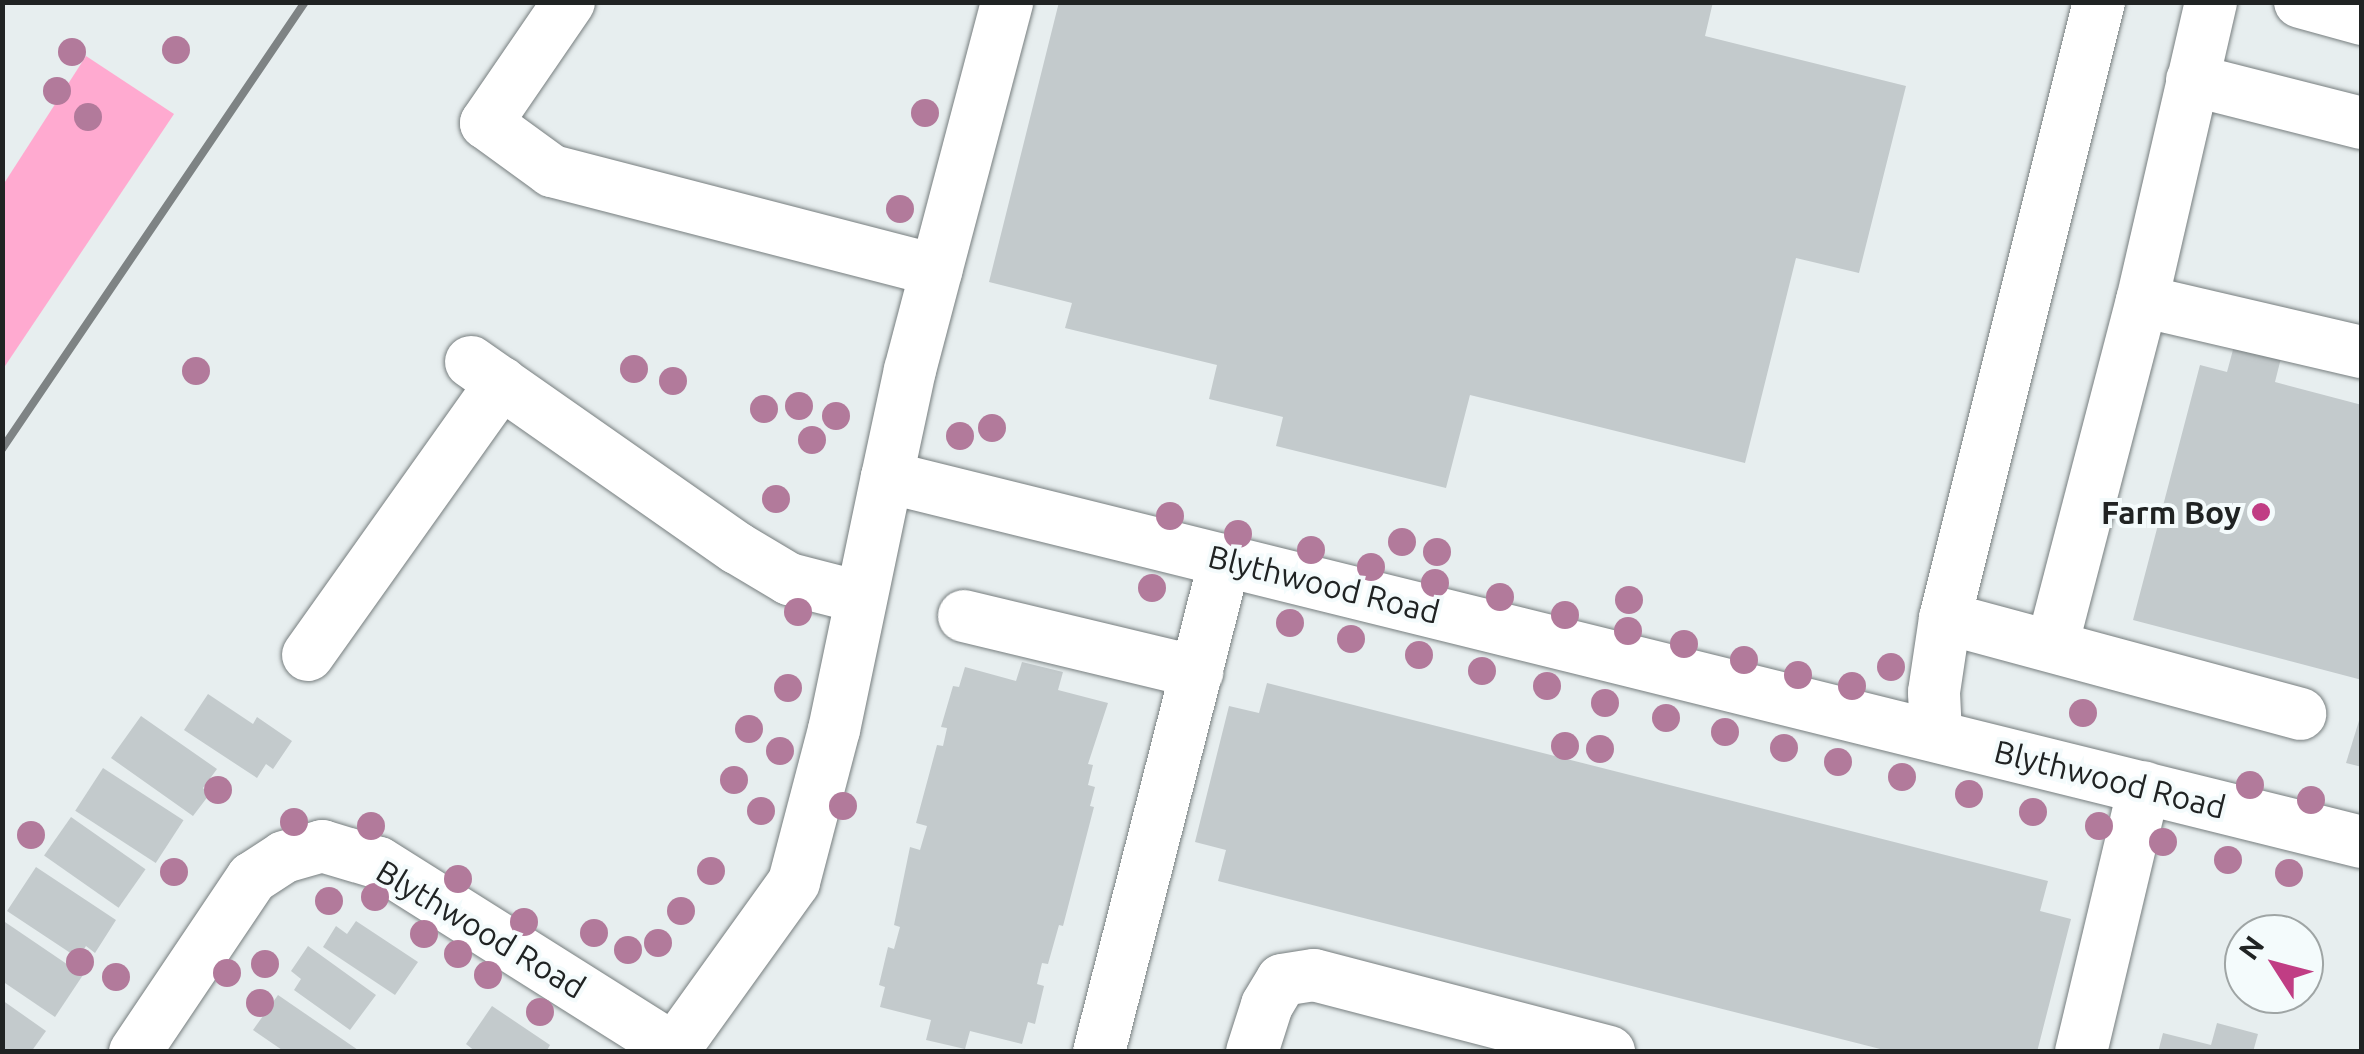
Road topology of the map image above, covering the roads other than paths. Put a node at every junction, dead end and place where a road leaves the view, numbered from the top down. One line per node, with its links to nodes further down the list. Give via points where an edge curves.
1 (568, 2): 9 (street, via 486,123 552,171)
2 (1007, 2): 9 (street)
3 (2099, 2): 16 (street)
4 (2211, 2): 7 (street)
5 (2300, 2): 6 (street)
6 (2362, 19)
7 (2192, 80): 8 (street); 10 (street)
8 (2362, 123)
9 (936, 270): 12 (street)
10 (2142, 301): 11 (street); 17 (street)
11 (2362, 352)
12 (888, 477): 13 (street, Blythwood Road); 14 (street, Blythwood Road)
13 (1225, 560): 19 (street); 21 (street, Blythwood Road)
14 (859, 598): 18 (street, via 790,579 736,548 486,372); 24 (street, Blythwood Road, via 834,730 794,882)
15 (964, 616): 19 (street)
16 (1944, 618): 17 (street); 21 (street)
17 (2052, 646): 20 (street)
18 (308, 655)
19 (1197, 672): 26 (street)
20 (2300, 714)
21 (1936, 735): 22 (street, Blythwood Road)
22 (2144, 788): 23 (street, Blythwood Road); 29 (street)
23 (2362, 842)
24 (675, 1050): 25 (street, Blythwood Road, via 379,863 322,846 284,857 252,878)
25 (136, 1052)
26 (1099, 1052)
27 (1252, 1052): 28 (street, via 1266,1005 1282,980 1314,975)
28 (1609, 1052)
29 (2082, 1052)

